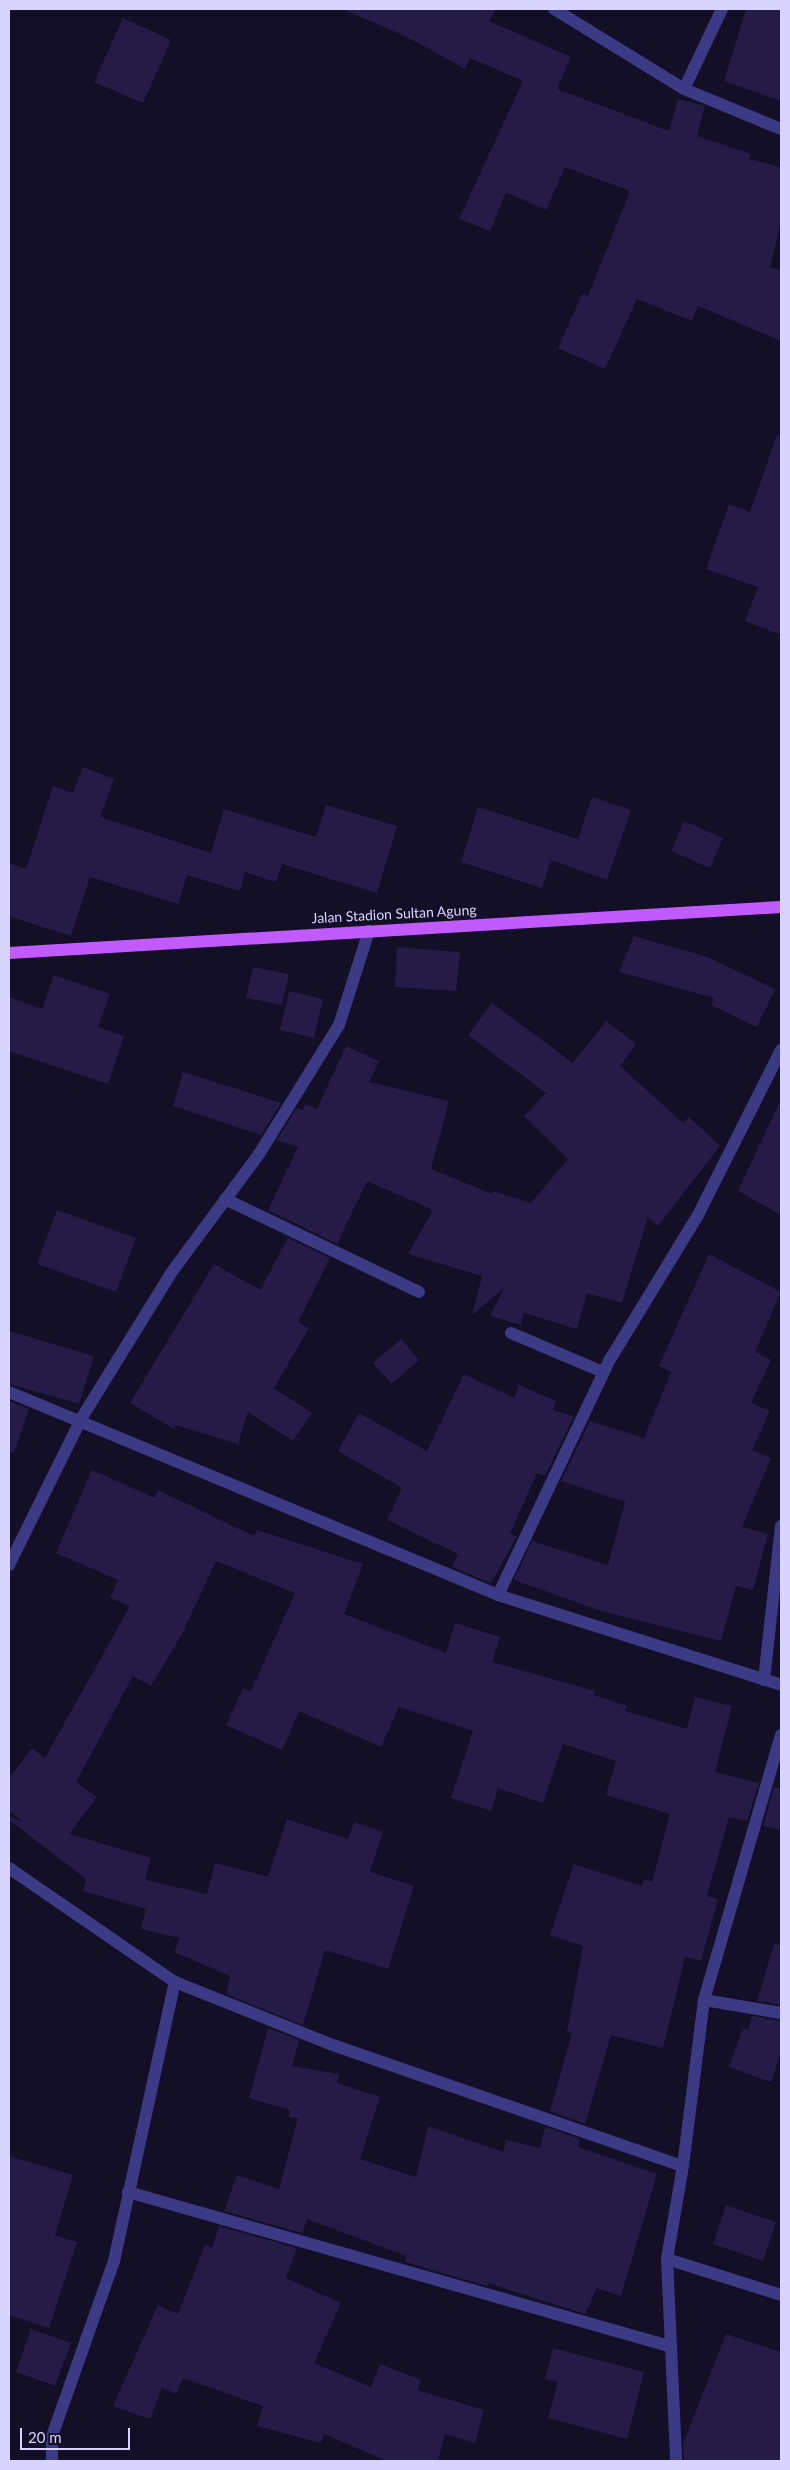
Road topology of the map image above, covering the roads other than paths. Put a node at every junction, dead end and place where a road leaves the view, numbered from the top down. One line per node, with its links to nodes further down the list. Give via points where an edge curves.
1 (554, 9): 3 (street)
2 (722, 9): 3 (street)
3 (684, 89): 4 (street)
4 (781, 128)
5 (781, 907): 6 (main road, Jalan Stadion Sultan Agung)
6 (369, 930): 7 (main road, Jalan Stadion Sultan Agung); 9 (street, via 339,1026 259,1154)
7 (9, 953)
8 (781, 1050): 12 (street, via 697,1217)
9 (225, 1199): 10 (street); 14 (street, via 171,1272)
10 (419, 1292)
11 (511, 1333): 12 (street)
12 (603, 1372): 17 (street)
13 (9, 1392): 14 (street)
14 (81, 1419): 16 (street); 17 (street)
15 (781, 1526): 18 (street)
16 (9, 1565)
17 (498, 1595): 18 (street)
18 (764, 1680): 19 (street)
19 (781, 1685)
20 (781, 1735): 23 (street)
21 (9, 1868): 22 (street)
22 (174, 1982): 25 (street, via 330,2044); 26 (street)
23 (704, 2000): 24 (street); 25 (street)
24 (781, 2013)
25 (683, 2166): 27 (street)
26 (128, 2192): 29 (street); 30 (street, via 114,2261 52,2436)
27 (667, 2259): 28 (street); 29 (street)
28 (781, 2296)
29 (669, 2346): 31 (street)
30 (52, 2461)
31 (676, 2461)

